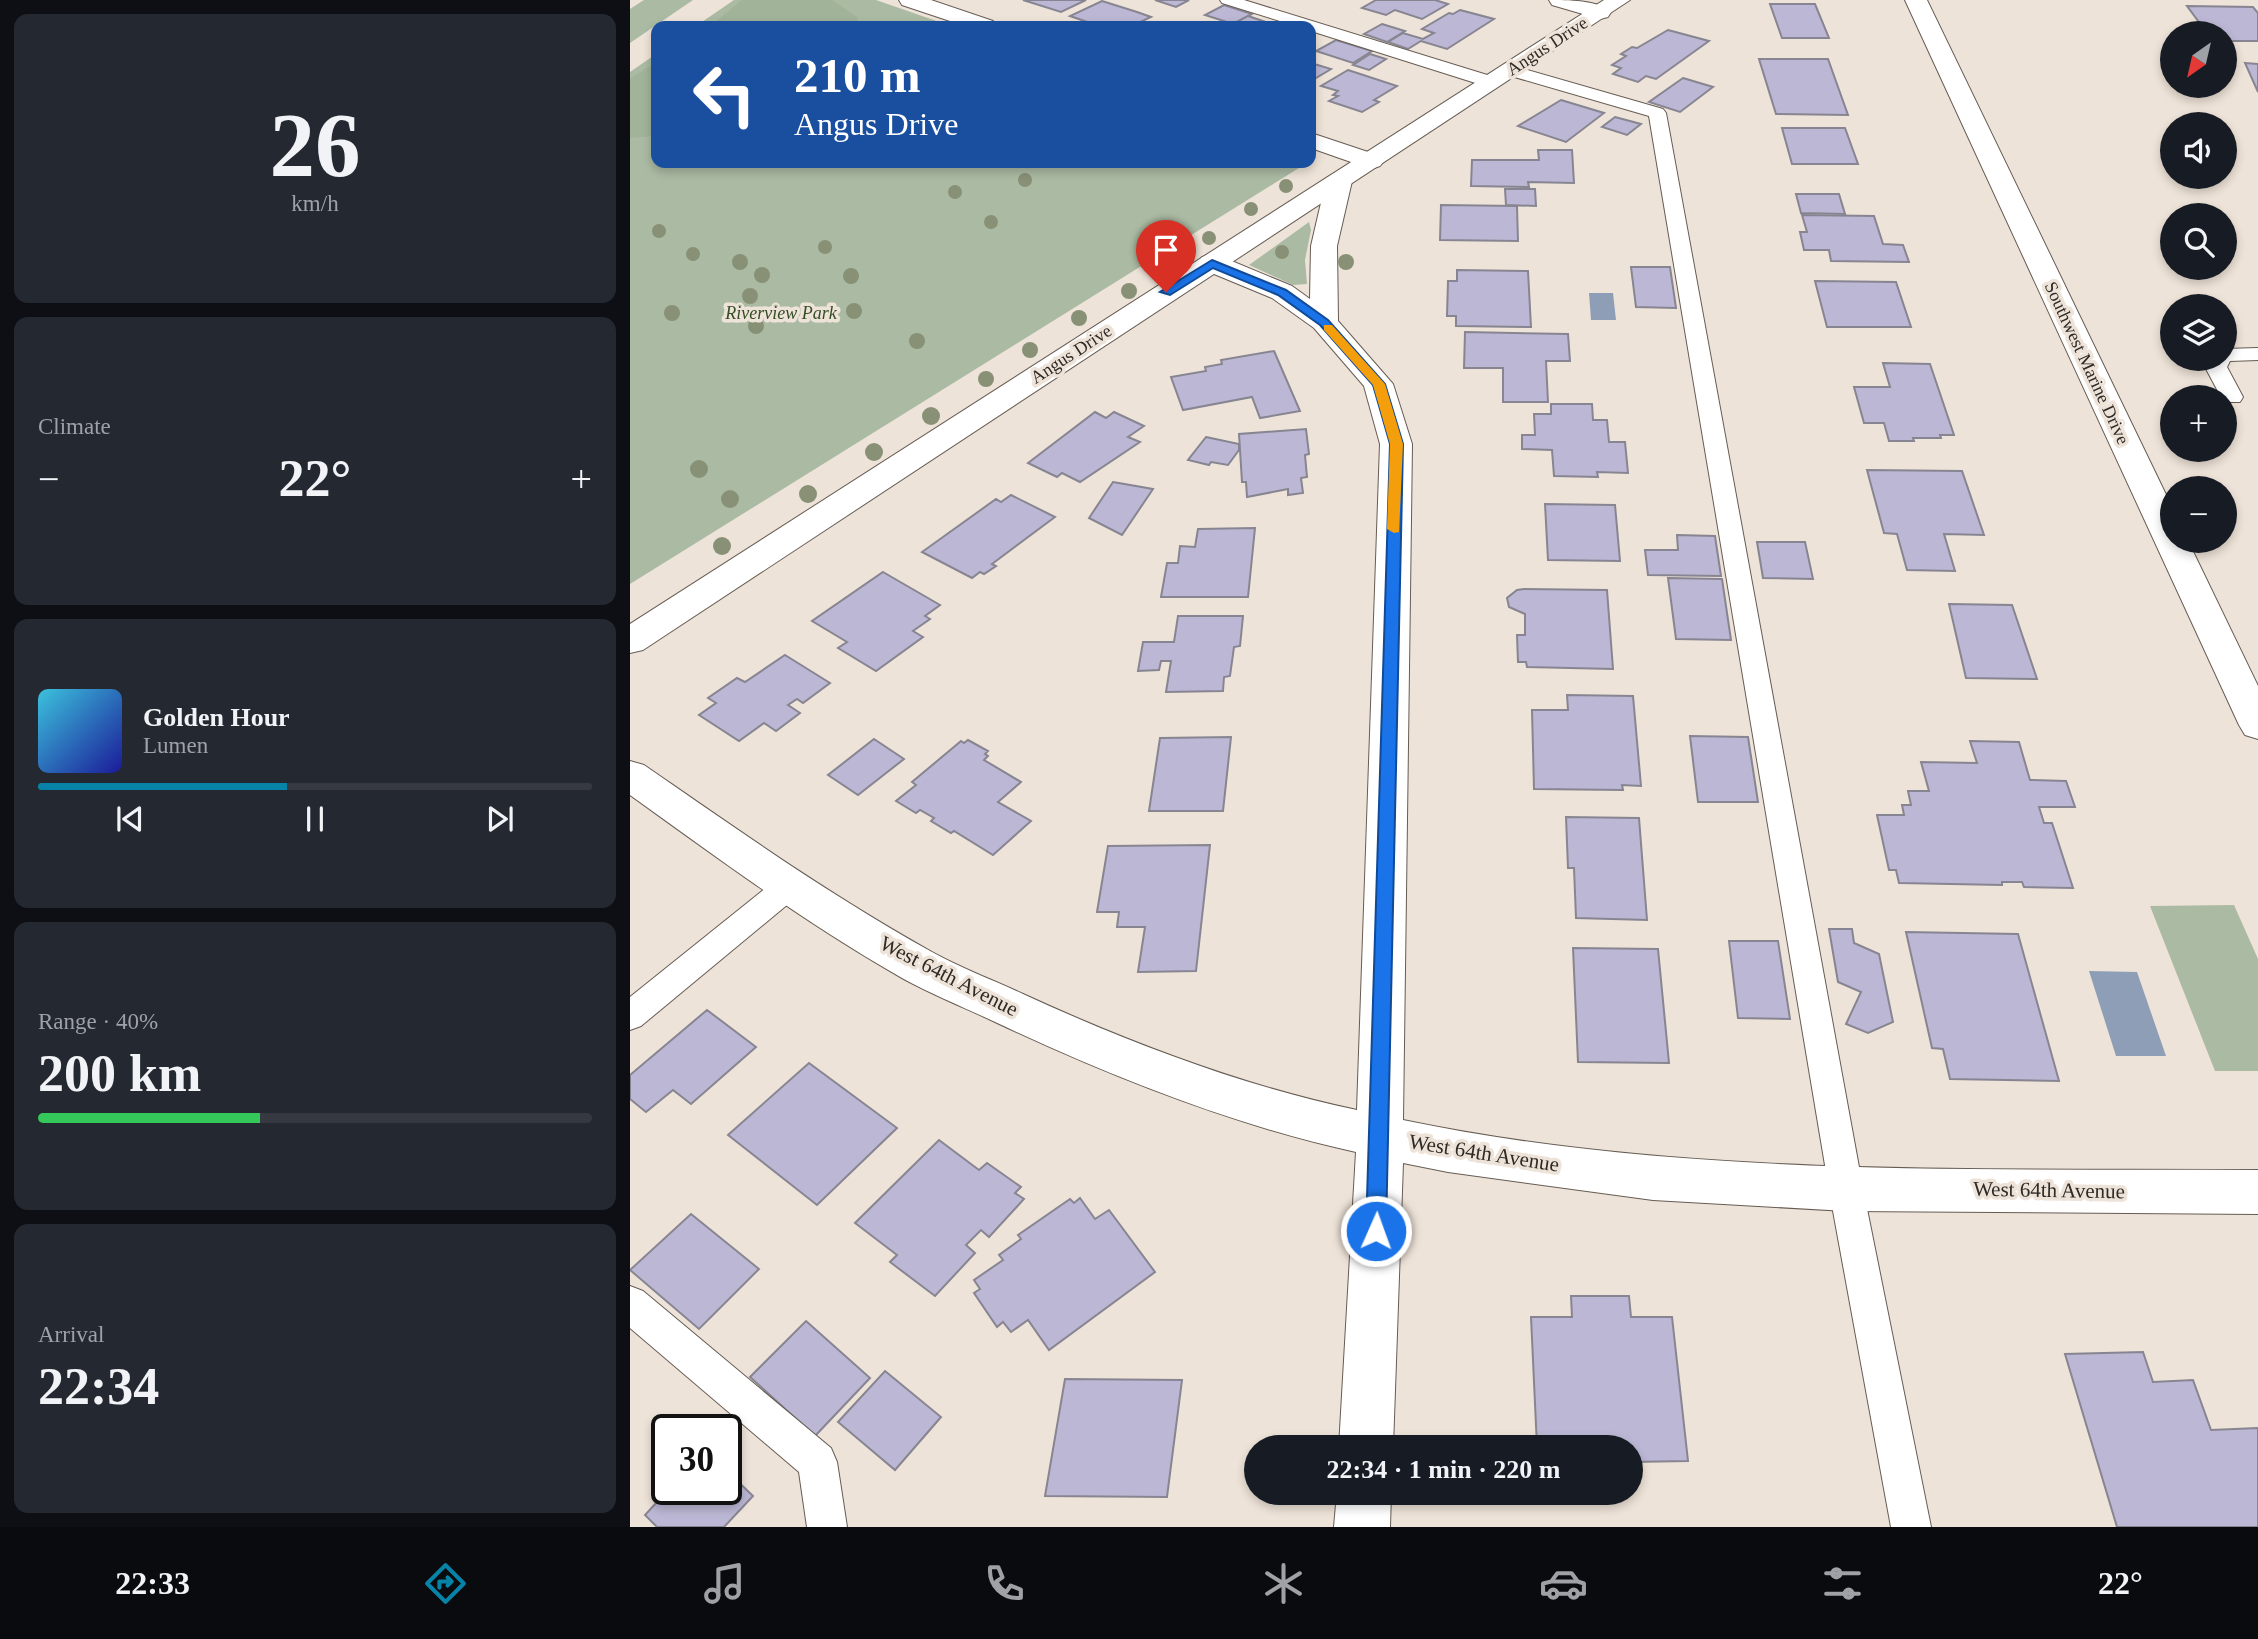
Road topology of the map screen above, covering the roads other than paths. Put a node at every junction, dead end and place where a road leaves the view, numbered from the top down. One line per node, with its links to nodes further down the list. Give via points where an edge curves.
1 (909, 0): 6 (street)
2 (1228, 0): 7 (lane)
3 (1560, 0): 5 (street)
4 (1916, 0): 18 (street, Southwest Marine Drive)
5 (1609, 6): 9 (street, Angus Drive)
6 (970, 21)
7 (1303, 21)
8 (1316, 25): 9 (lane)
9 (1500, 76): 11 (street, Angus Drive); 23 (lane, via 1657,113)
10 (1316, 142): 11 (street)
11 (1371, 162): 12 (street, Angus Drive)
12 (1339, 181): 13 (street, Angus Drive); 14 (street, via 1324,246)
13 (1212, 263): 14 (street, via 1282,292); 17 (street, Angus Drive)
14 (1324, 322): 22 (street, via 1378,384 1396,444)
15 (2258, 354): 16 (lane)
16 (2237, 356)
17 (630, 640)
18 (2258, 725)
19 (630, 775): 20 (street, West 64th Avenue)
20 (788, 887): 21 (lane); 22 (street, West 64th Avenue, via 919,965 1056,1029 1155,1070 1308,1121)
21 (630, 1016)
22 (1379, 1136): 23 (street, West 64th Avenue, via 1448,1151 1653,1178); 26 (street)
23 (1846, 1189): 24 (street, West 64th Avenue); 30 (lane)
24 (2258, 1192)
25 (630, 1304): 28 (lane, via 817,1462)
26 (1367, 1435)
27 (1363, 1505): 29 (street)
28 (827, 1527)
29 (1362, 1527)
30 (1911, 1527)

